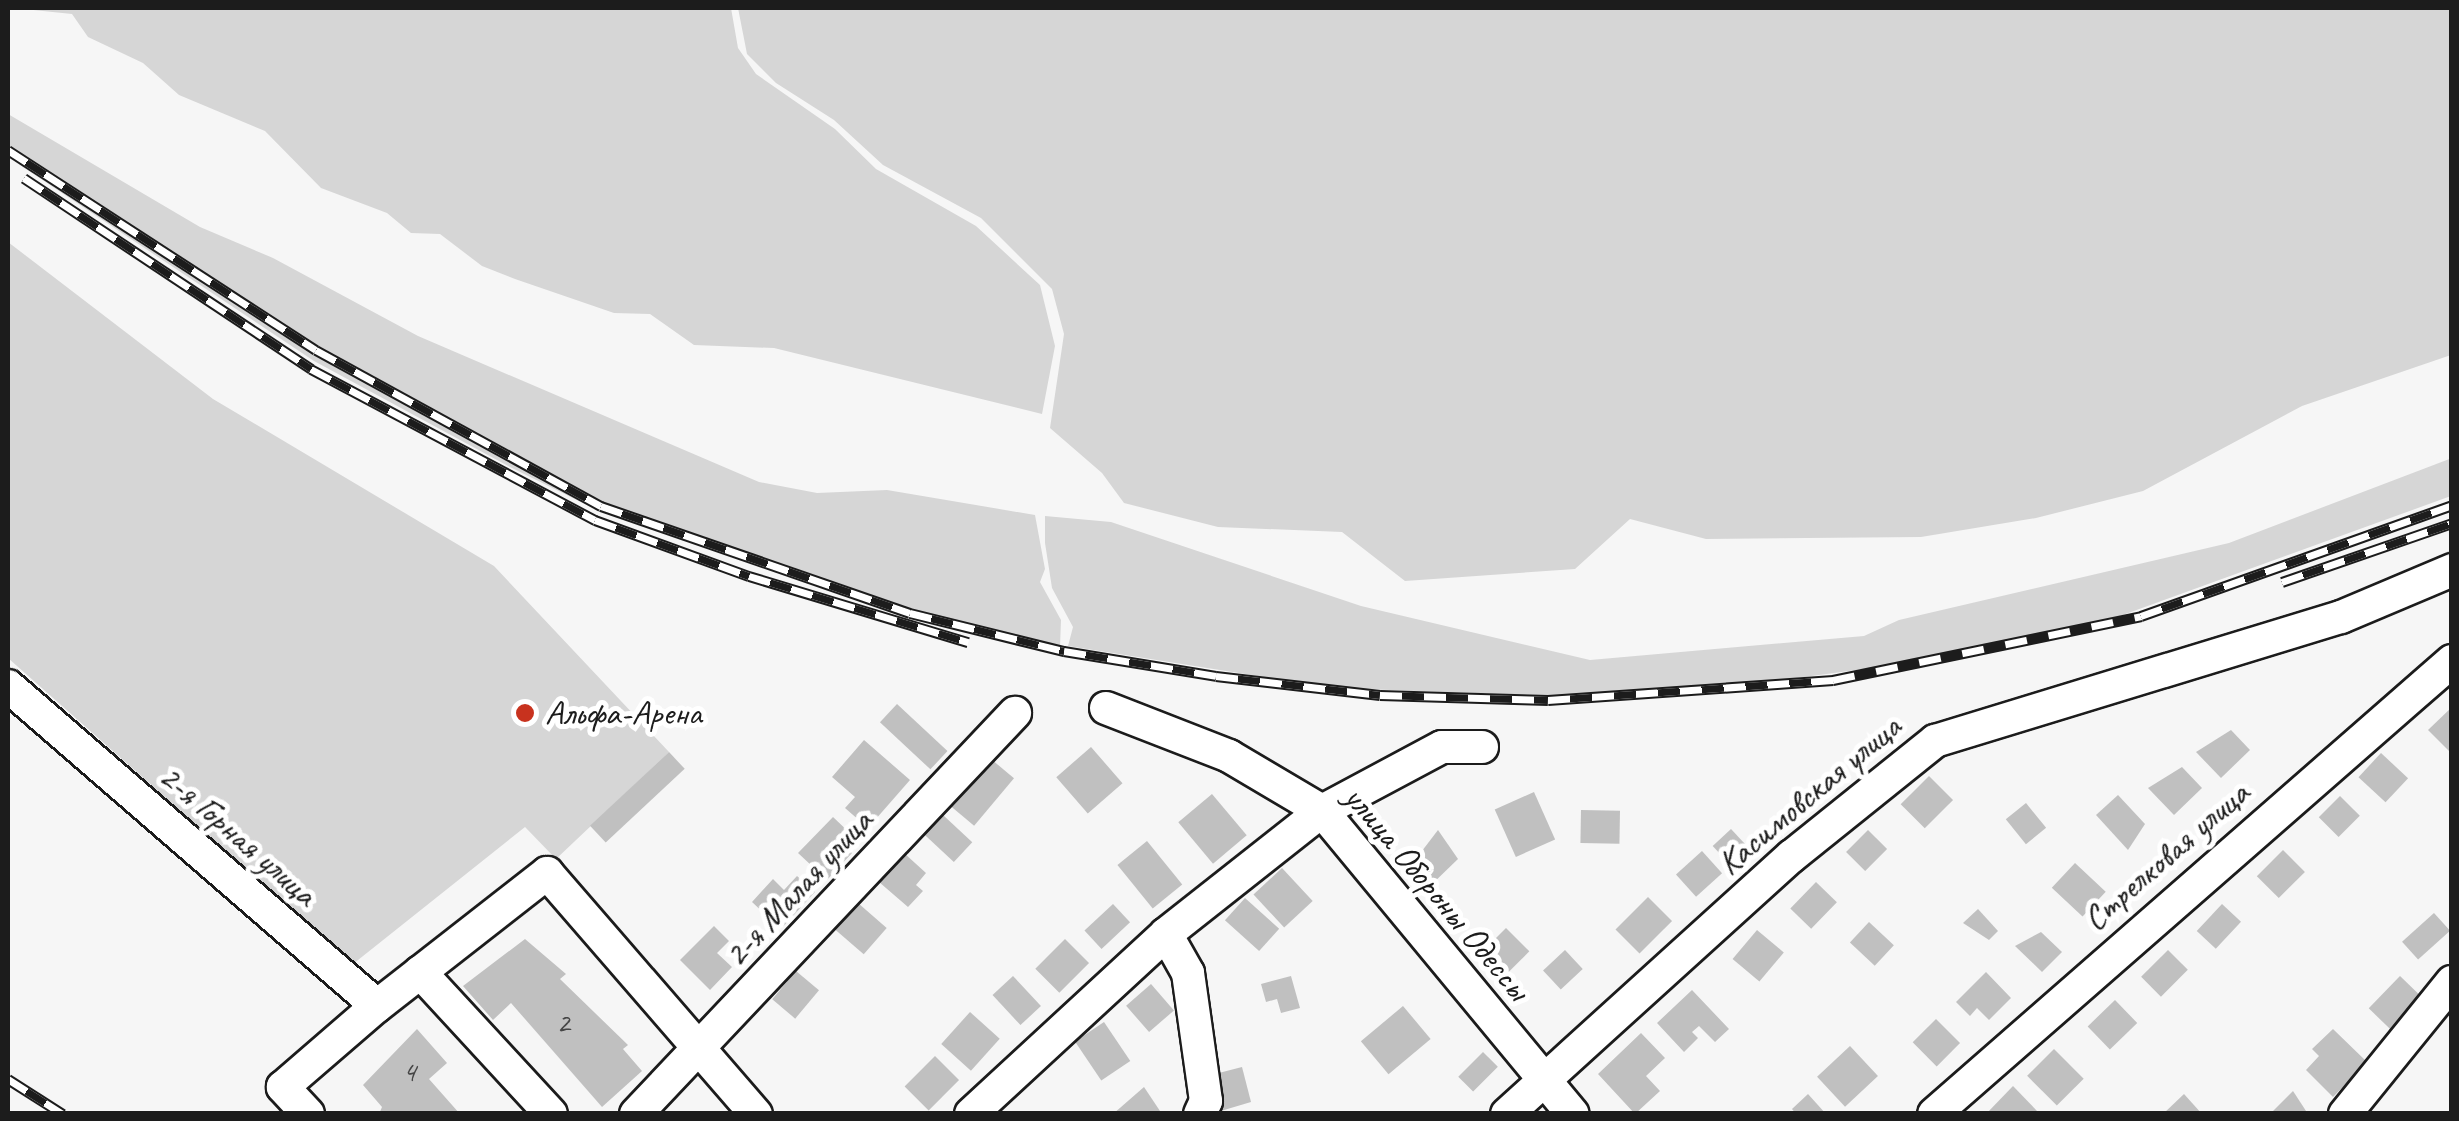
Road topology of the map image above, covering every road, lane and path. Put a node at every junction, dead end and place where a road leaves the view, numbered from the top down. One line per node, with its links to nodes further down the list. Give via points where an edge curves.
1 (2452, 570): 13 (street, Касимовская улица, via 2341,617 1935,741 1792,856)
2 (2452, 661): 22 (street, Стрелковая улица)
3 (8, 686): 11 (street, 2-я Горная улица)
4 (1106, 708): 7 (street, улица Обороны Одессы, via 1229,756)
5 (1015, 713): 12 (street, 2-я Малая улица)
6 (1482, 747): 7 (street, via 1442,747)
7 (1322, 810): 8 (street); 13 (street, улица Обороны Одессы)
8 (1166, 934): 18 (street); 19 (street, via 1188,973 1206,1101)
9 (420, 972): 11 (street); 12 (street, via 547,872); 15 (street)
10 (2452, 982): 23 (street)
11 (376, 1006): 14 (street, via 283,1086)
12 (702, 1050): 16 (street, 2-я Малая улица); 17 (street)
13 (1542, 1081): 20 (street, Касимовская улица); 21 (street, улица Обороны Одессы)
14 (308, 1114)
15 (551, 1114)
16 (636, 1114)
17 (756, 1114)
18 (971, 1114)
19 (1200, 1114)
20 (1507, 1114)
21 (1573, 1114)
22 (1934, 1114)
23 (2344, 1114)

